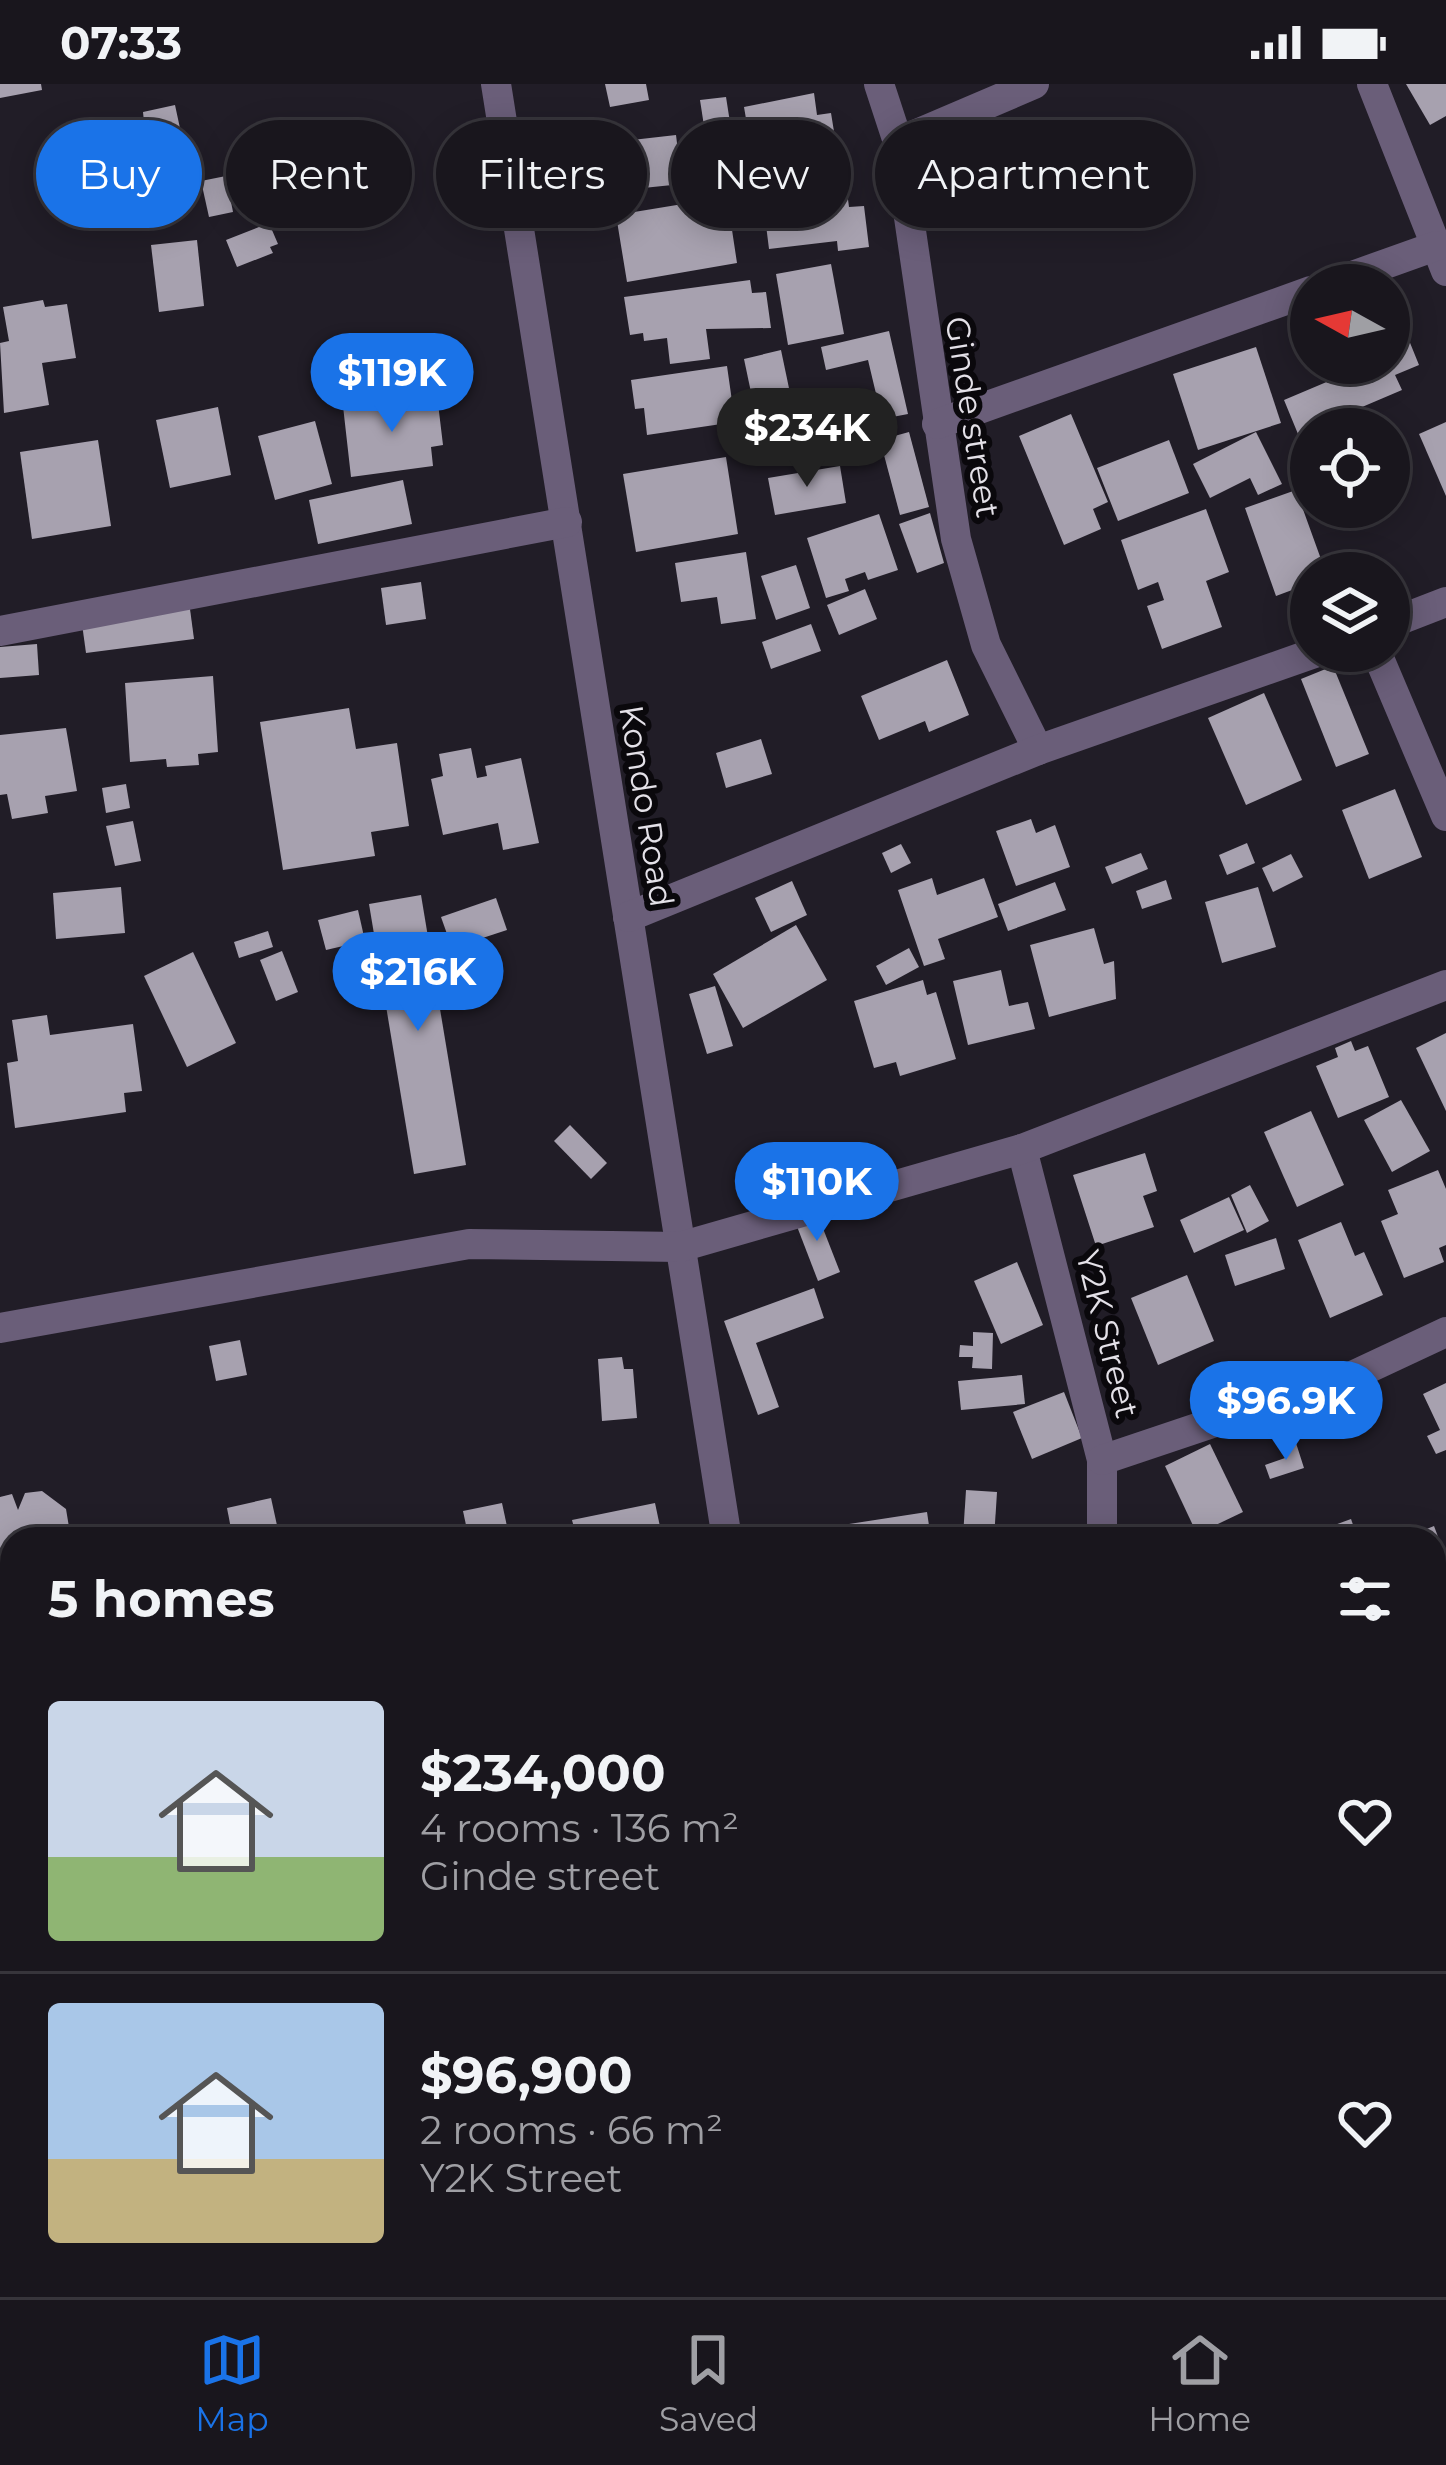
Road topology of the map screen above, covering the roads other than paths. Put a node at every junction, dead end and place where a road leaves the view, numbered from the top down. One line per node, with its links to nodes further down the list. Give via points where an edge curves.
1 (496, 84): 12 (street, Kondo Road)
2 (879, 84): 5 (street, Ginde street)
3 (1034, 84): 6 (street)
4 (1372, 84): 8 (street)
5 (891, 120)
6 (950, 120)
7 (910, 228): 11 (street, Ginde street)
8 (1441, 258): 9 (street)
9 (1410, 265)
10 (1290, 298): 11 (street)
11 (937, 424): 18 (street, Ginde street, via 956,539 986,645)
12 (567, 522): 15 (street); 20 (street, Kondo Road)
13 (1446, 602): 14 (street)
14 (1410, 616)
15 (0, 631)
16 (1290, 662): 18 (street)
17 (1385, 672): 19 (street)
18 (1038, 750): 20 (street)
19 (1446, 816)
20 (628, 917): 23 (street, Kondo Road)
21 (1446, 985): 22 (street)
22 (1022, 1149): 23 (street); 26 (street, Y2K Street)
23 (680, 1247): 24 (street, via 470,1244); 27 (street, Kondo Road)
24 (0, 1328)
25 (1446, 1332): 26 (street, via 1352,1376)
26 (1102, 1460): 28 (street, Y2K Street)
27 (726, 1527)
28 (1102, 1527)

